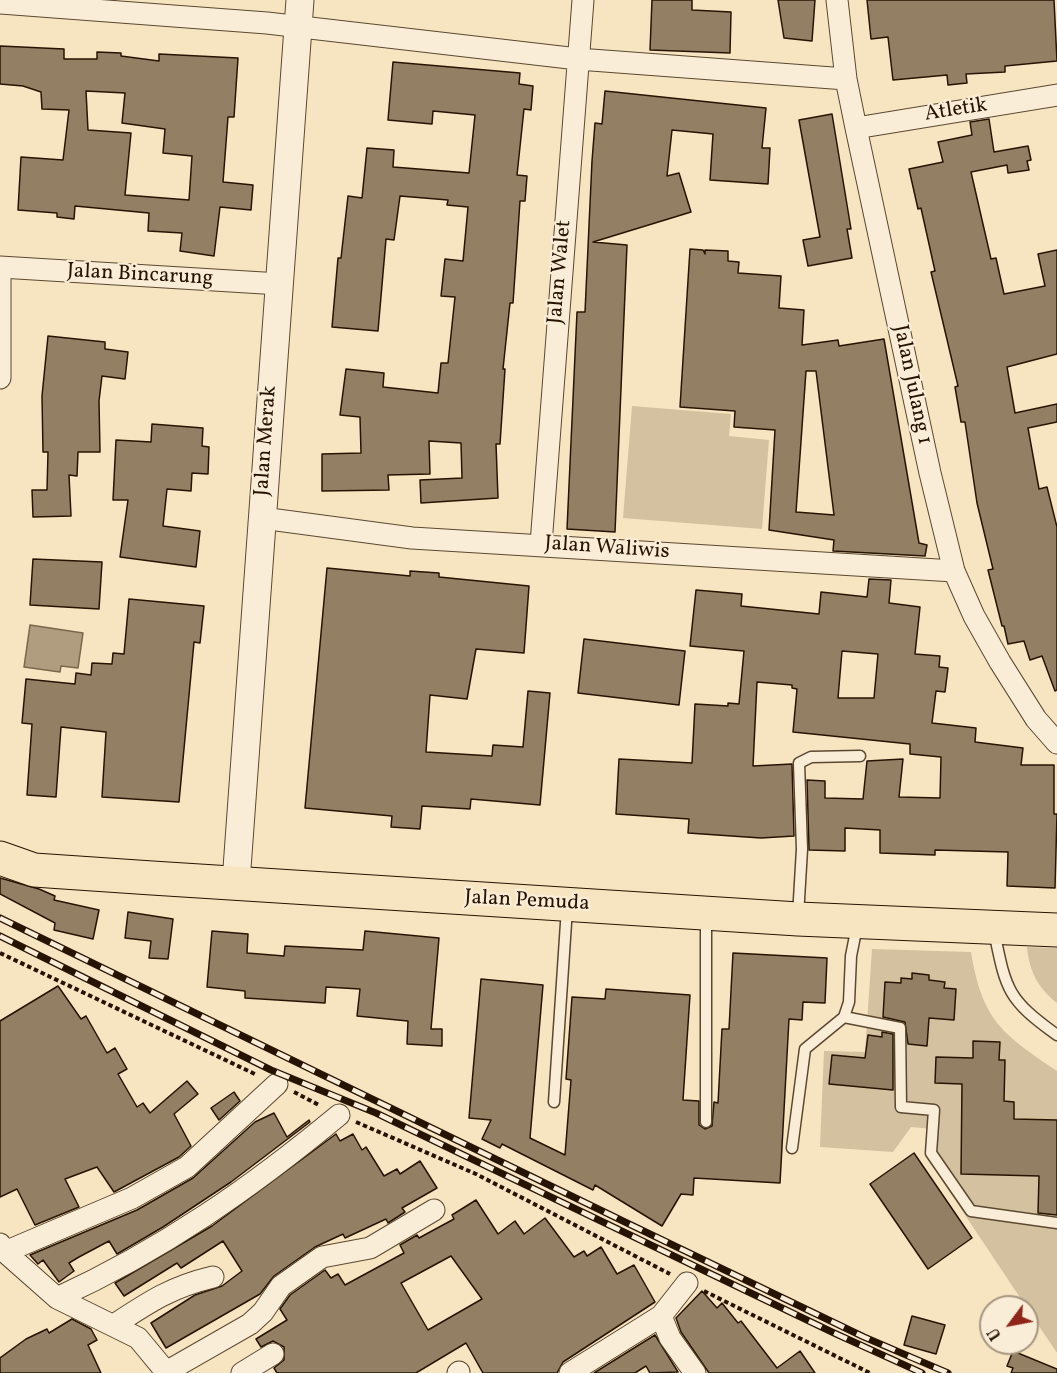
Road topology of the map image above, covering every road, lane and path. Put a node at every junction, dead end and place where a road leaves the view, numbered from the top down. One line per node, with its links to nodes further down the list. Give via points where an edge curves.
1 (300, 0): 6 (street, Jalan Merak)
2 (583, 0): 7 (street, Jalan Walet)
3 (837, 0): 8 (street, Jalan Julang 1)
4 (0, 3): 5 (street)
5 (50, 3): 6 (street)
6 (298, 27): 7 (street); 12 (street, Jalan Merak)
7 (578, 59): 8 (street); 15 (street, Jalan Walet)
8 (846, 79): 10 (street, Jalan Julang 1)
9 (1057, 95): 10 (street, Atletik)
10 (856, 128): 16 (street, Jalan Julang 1)
11 (0, 269): 12 (street, Jalan Bincarung); 13 (street)
12 (280, 284): 14 (street, Jalan Merak)
13 (0, 378)
14 (262, 518): 15 (street, Jalan Waliwis, via 412,538); 20 (street, Jalan Merak)
15 (541, 544): 16 (street, Jalan Waliwis)
16 (954, 571): 17 (street, Jalan Julang 1, via 1000,662 1036,719)
17 (1057, 743)
18 (860, 756): 23 (lane, via 811,757 799,763 802,849)
19 (0, 858): 20 (main road, Jalan Pemuda, via 34,870)
20 (236, 882): 21 (main road, Jalan Pemuda)
21 (567, 905): 22 (main road, Jalan Pemuda); 31 (lane)
22 (706, 913): 23 (main road, Jalan Pemuda); 33 (lane)
23 (798, 919): 24 (main road, Jalan Pemuda)
24 (858, 922): 25 (main road, Jalan Pemuda); 28 (lane)
25 (993, 928): 26 (main road, Jalan Pemuda); 29 (lane, via 1003,976 1014,997 1025,1012)
26 (1057, 930)
27 (0, 953): 30 (path)
28 (844, 1017): 34 (lane, via 805,1048); 36 (lane, via 900,1028 901,1107 934,1110 931,1153 971,1211)
29 (1057, 1035)
30 (277, 1084): 32 (path); 37 (street, via 187,1167 132,1198)
31 (554, 1102)
32 (339, 1115): 39 (path, via 476,1174); 40 (street, via 270,1172 196,1223 109,1275)
33 (706, 1122)
34 (792, 1148)
35 (434, 1210): 44 (street, via 369,1248 322,1257 281,1286 250,1324)
36 (1057, 1223)
37 (2, 1248): 40 (street)
38 (213, 1277): 42 (street, via 175,1287)
39 (687, 1283): 41 (street); 48 (path)
40 (57, 1298): 42 (street)
41 (661, 1316): 46 (street); 47 (street, via 670,1338)
42 (114, 1325): 44 (street, via 138,1338)
43 (273, 1354): 45 (street)
44 (167, 1372)
45 (242, 1373)
46 (570, 1373)
47 (694, 1373)
48 (870, 1373)

